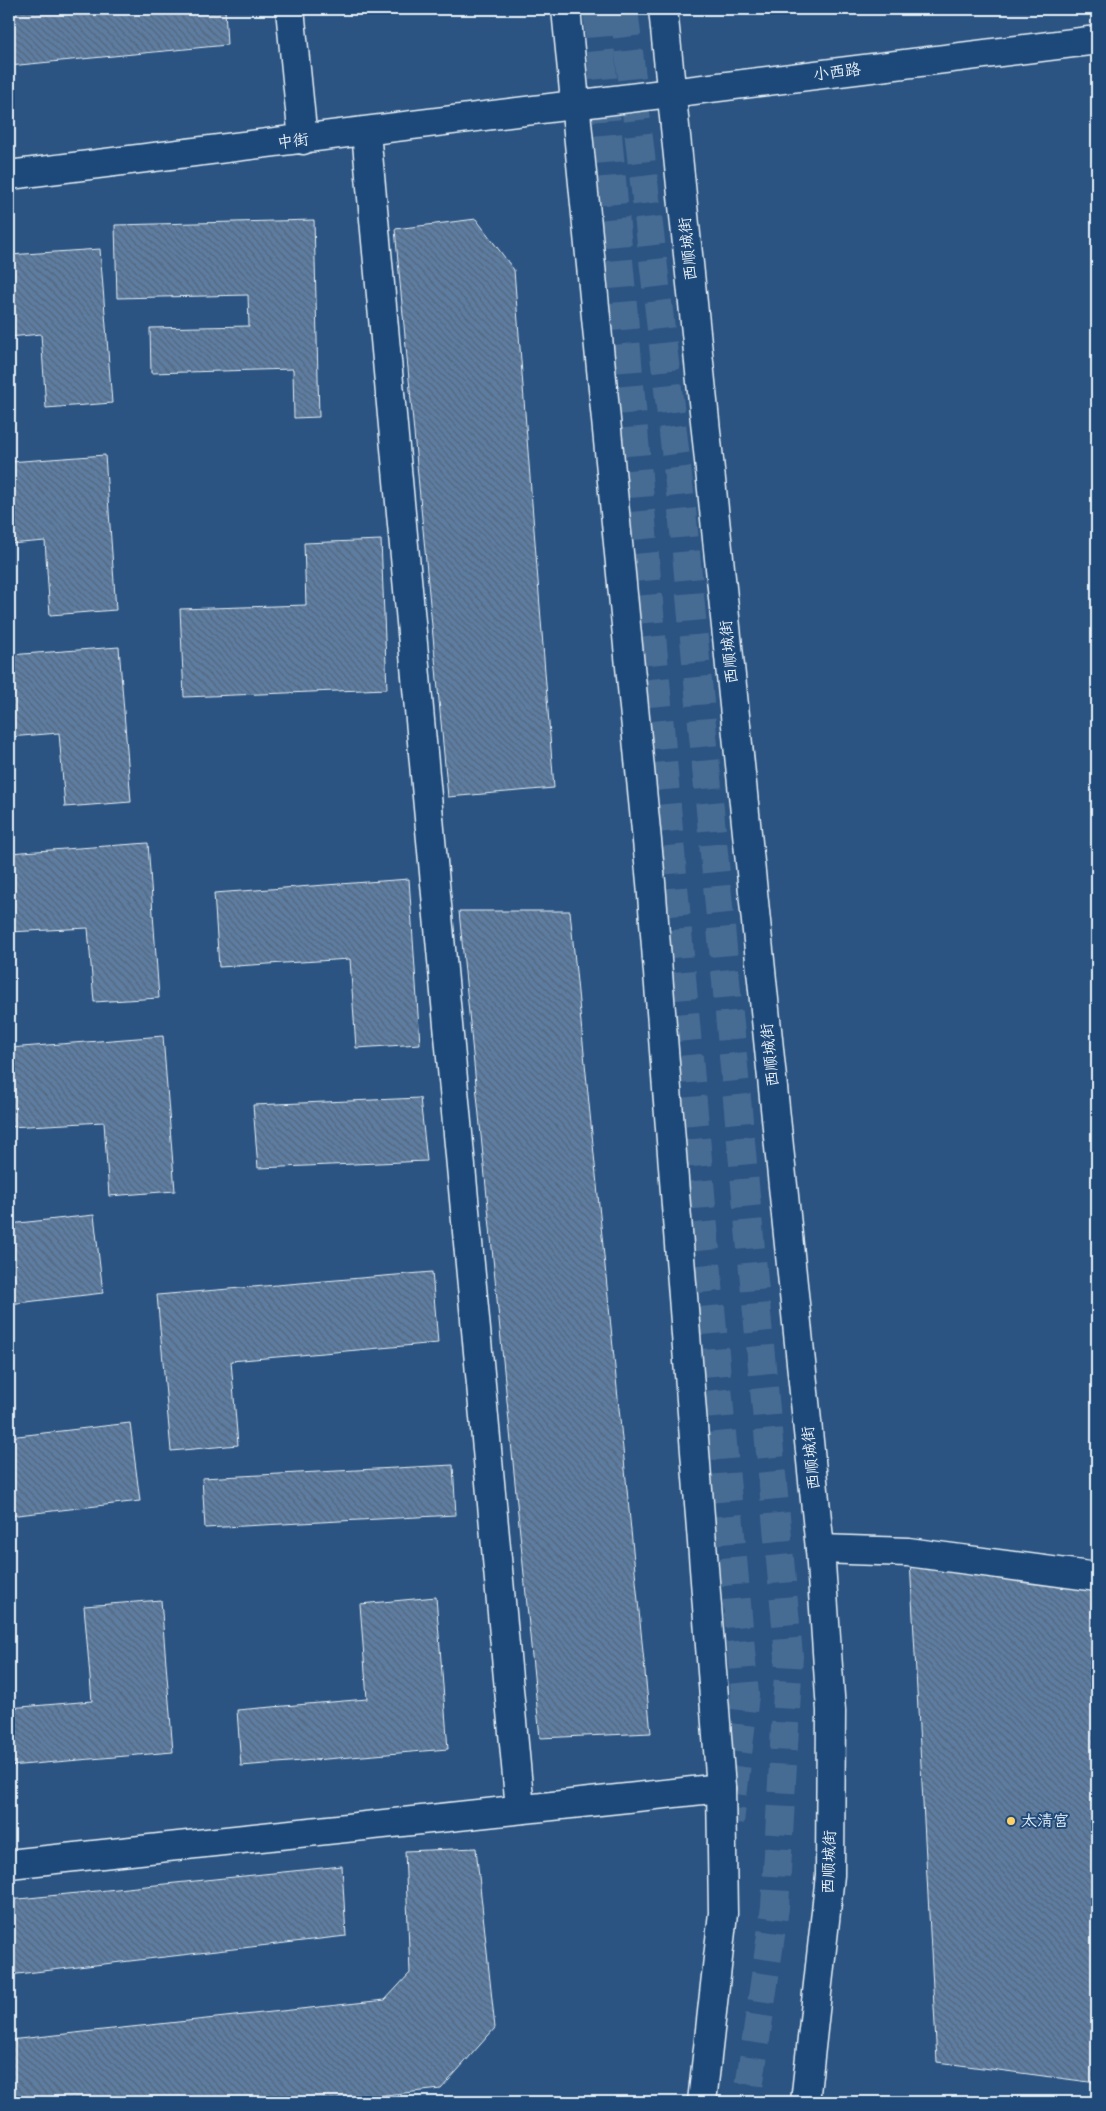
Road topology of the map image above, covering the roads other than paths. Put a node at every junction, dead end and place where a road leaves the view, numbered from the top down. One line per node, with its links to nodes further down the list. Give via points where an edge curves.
1 (290, 9): 8 (main road)
2 (566, 9): 6 (main road)
3 (663, 9): 5 (main road, 西顺城街)
4 (1097, 40): 5 (main road, 小西路)
5 (673, 93): 6 (main road, 小西路); 10 (main road, 西顺城街)
6 (577, 104): 7 (main road, 中街); 12 (main road, via 651,882)
7 (366, 132): 8 (main road, 中街); 13 (main road)
8 (303, 140): 9 (main road, 中街)
9 (9, 175)
10 (820, 1550): 11 (main road, via 908,1552); 16 (main road, 西顺城街, via 831,1711 830,1875)
11 (1097, 1577)
12 (721, 1788): 13 (main road); 15 (main road, via 723,1913)
13 (520, 1809): 14 (main road)
14 (9, 1864)
15 (702, 2102)
16 (805, 2102)

